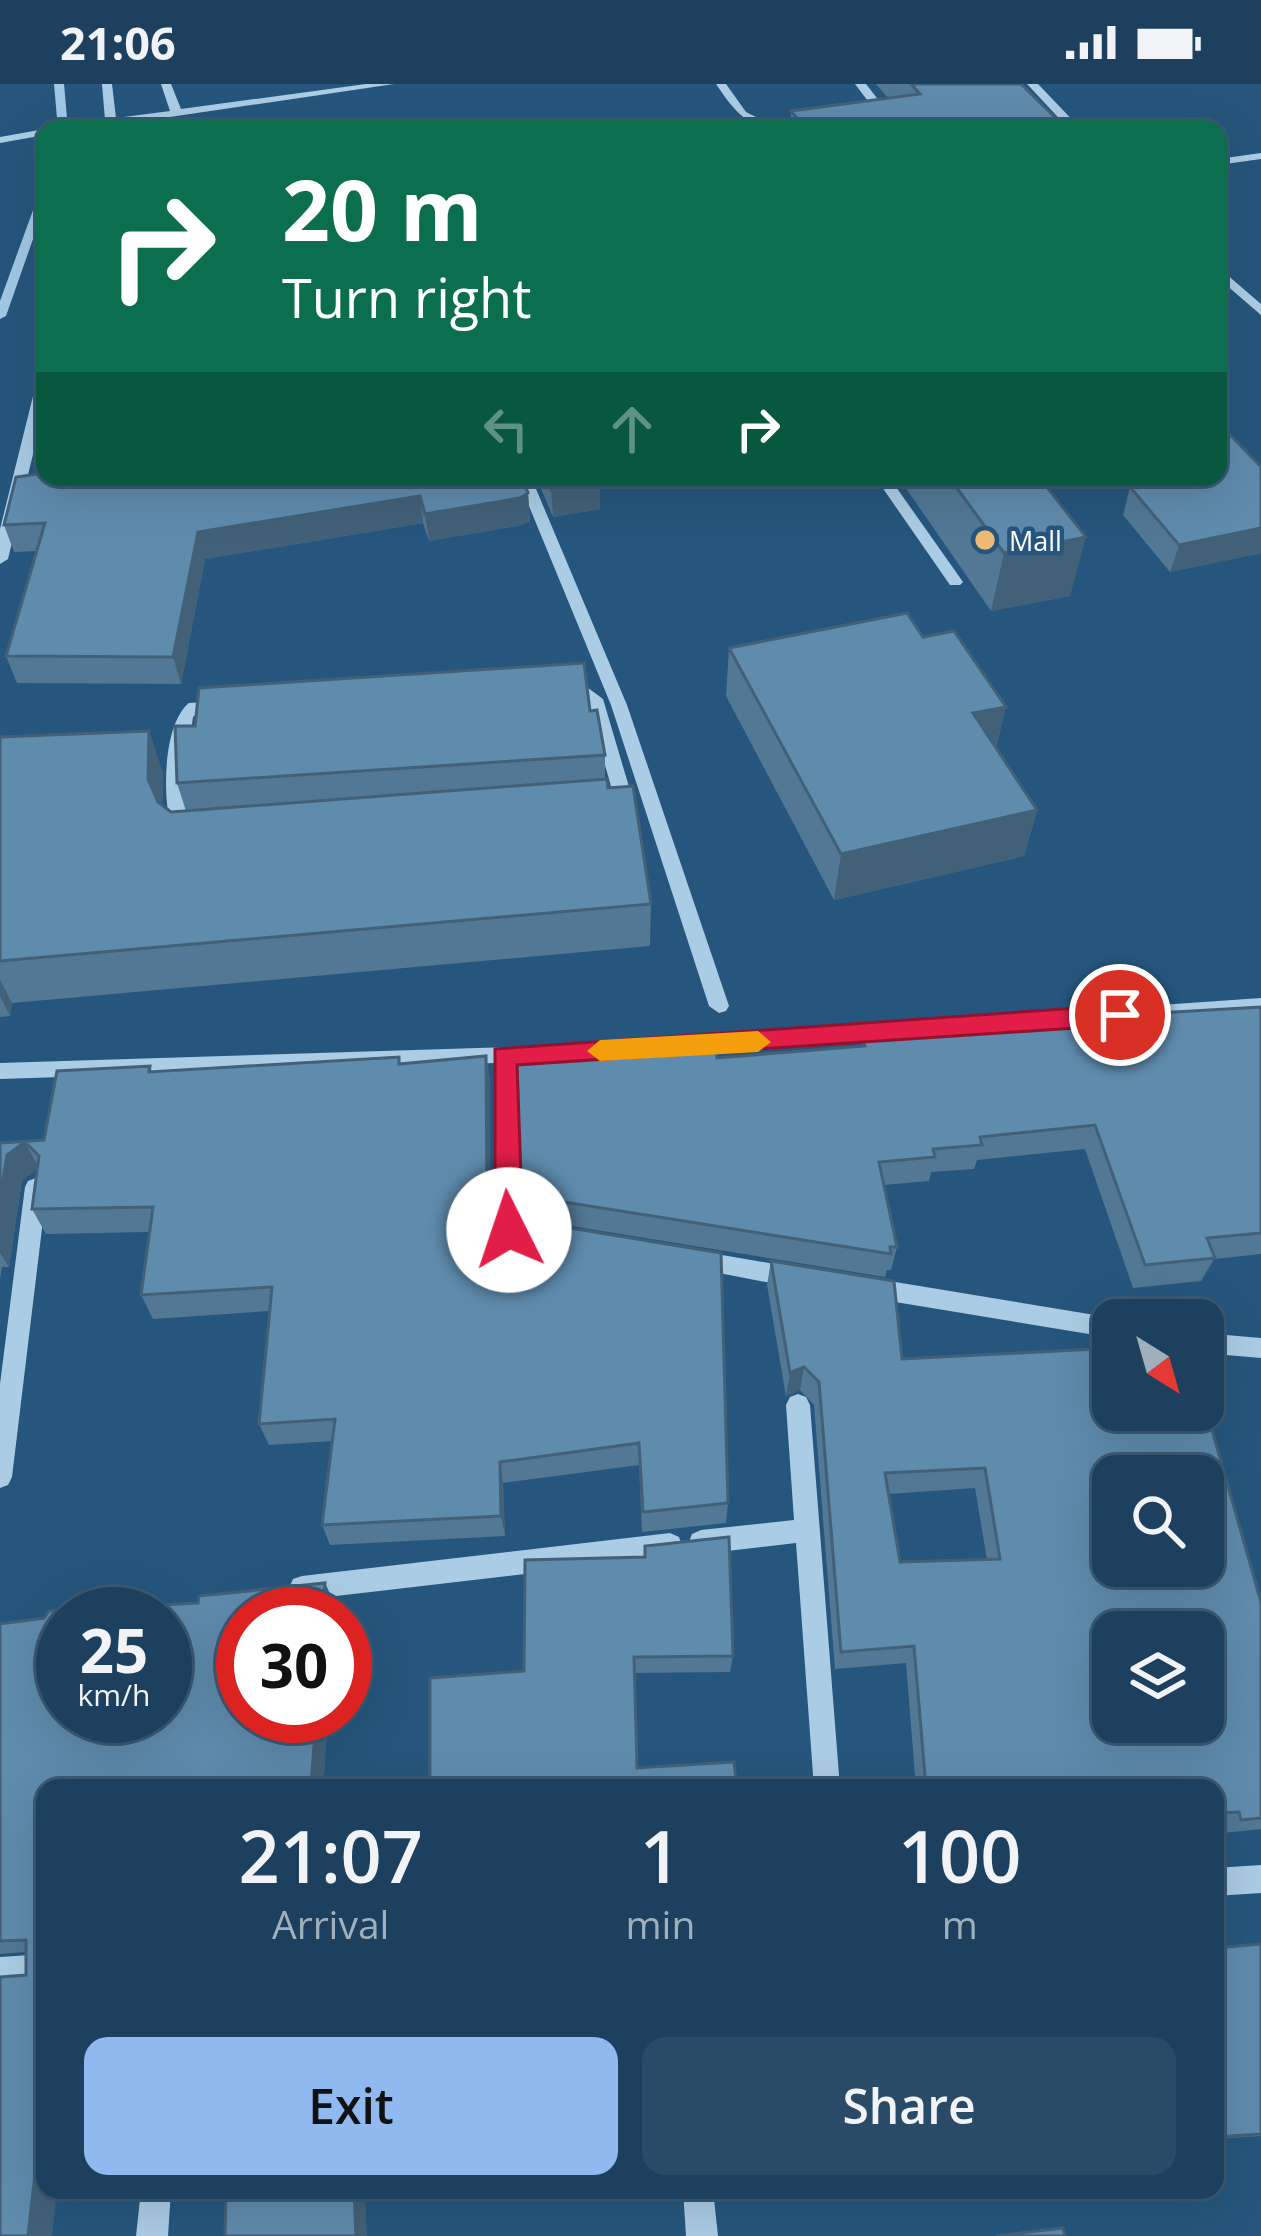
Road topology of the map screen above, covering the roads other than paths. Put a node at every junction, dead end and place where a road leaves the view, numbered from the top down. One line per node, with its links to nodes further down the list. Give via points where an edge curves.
1 (107, 84): 8 (street)
2 (166, 84): 7 (street)
3 (389, 84): 7 (street)
4 (721, 84): 10 (street)
5 (860, 84): 11 (street)
6 (1032, 84): 12 (street)
7 (176, 112): 9 (street)
8 (111, 120)
9 (137, 120)
10 (755, 120)
11 (889, 120)
12 (1066, 120)
13 (36, 133): 14 (street)
14 (0, 140)
15 (1261, 156): 16 (street)
16 (1227, 161)
17 (1227, 283): 18 (street)
18 (1261, 311)
19 (36, 427): 23 (street)
20 (528, 486): 29 (street, via 619,705)
21 (889, 486): 25 (street)
22 (38, 493): 23 (street)
23 (16, 497): 24 (street)
24 (0, 559)
25 (955, 582)
26 (179, 752): 26 (street, via 185,715 195,707 580,687 595,699 623,797 620,812 184,844 176,832); 27 (street)
27 (157, 754)
28 (1261, 1005): 30 (street)
29 (718, 1006)
30 (657, 1047)
31 (570, 1052): 32 (street)
32 (504, 1056): 33 (street); 35 (street, via 506,1218 509,1230)
33 (0, 1071)
34 (37, 1180): 43 (street)
35 (544, 1238)
36 (676, 1256): 37 (street)
37 (808, 1279)
38 (851, 1285): 39 (street)
39 (1092, 1325)
40 (1224, 1345): 41 (street)
41 (1261, 1348)
42 (799, 1405): 44 (street)
43 (0, 1477)
44 (808, 1531): 45 (street); 46 (street)
45 (322, 1587)
46 (826, 1779)
47 (1261, 1879): 48 (street)
48 (1224, 1881)
49 (36, 1969): 50 (street)
50 (0, 1972)
51 (155, 2199): 53 (street)
52 (699, 2199): 54 (street)
53 (152, 2236)
54 (702, 2236)

